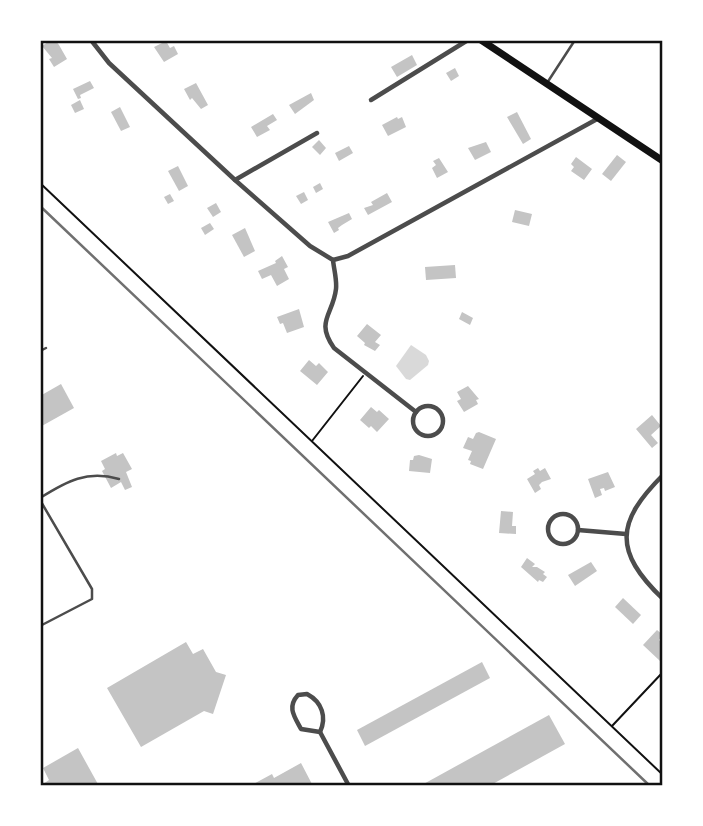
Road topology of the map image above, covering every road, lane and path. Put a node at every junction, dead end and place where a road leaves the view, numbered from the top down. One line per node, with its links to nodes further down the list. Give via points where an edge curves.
1 (90, 40): 10 (street)
2 (468, 40): 6 (street)
3 (481, 40): 5 (main road)
4 (575, 40): 5 (lane)
5 (547, 83): 7 (main road)
6 (371, 100)
7 (599, 117): 9 (main road); 12 (street, via 348,256)
8 (317, 133): 10 (street)
9 (663, 161)
10 (235, 180): 12 (street, via 310,246)
11 (40, 183): 17 (path)
12 (333, 260): 15 (street, via 337,286 325,321 328,339)
13 (46, 348): 14 (lane)
14 (40, 351)
15 (365, 373): 16 (street); 17 (path)
16 (416, 412): 16 (street, via 413,422 421,434 440,430 442,421 436,409 428,406)
17 (312, 441): 26 (path)
18 (663, 475): 22 (street, via 630,514)
19 (119, 479): 20 (lane, via 100,473 80,478)
20 (40, 499): 24 (lane, via 92,589 92,599)
21 (578, 530): 21 (street, via 567,515 553,518 548,527 550,536 562,544 574,539); 22 (street)
22 (626, 534): 23 (street, via 632,562)
23 (663, 599)
24 (40, 626)
25 (663, 672): 26 (path)
26 (611, 727): 28 (path)
27 (320, 732): 27 (street, via 325,723 316,699 298,695 291,710 301,729); 29 (street)
28 (663, 775)
29 (349, 786)

